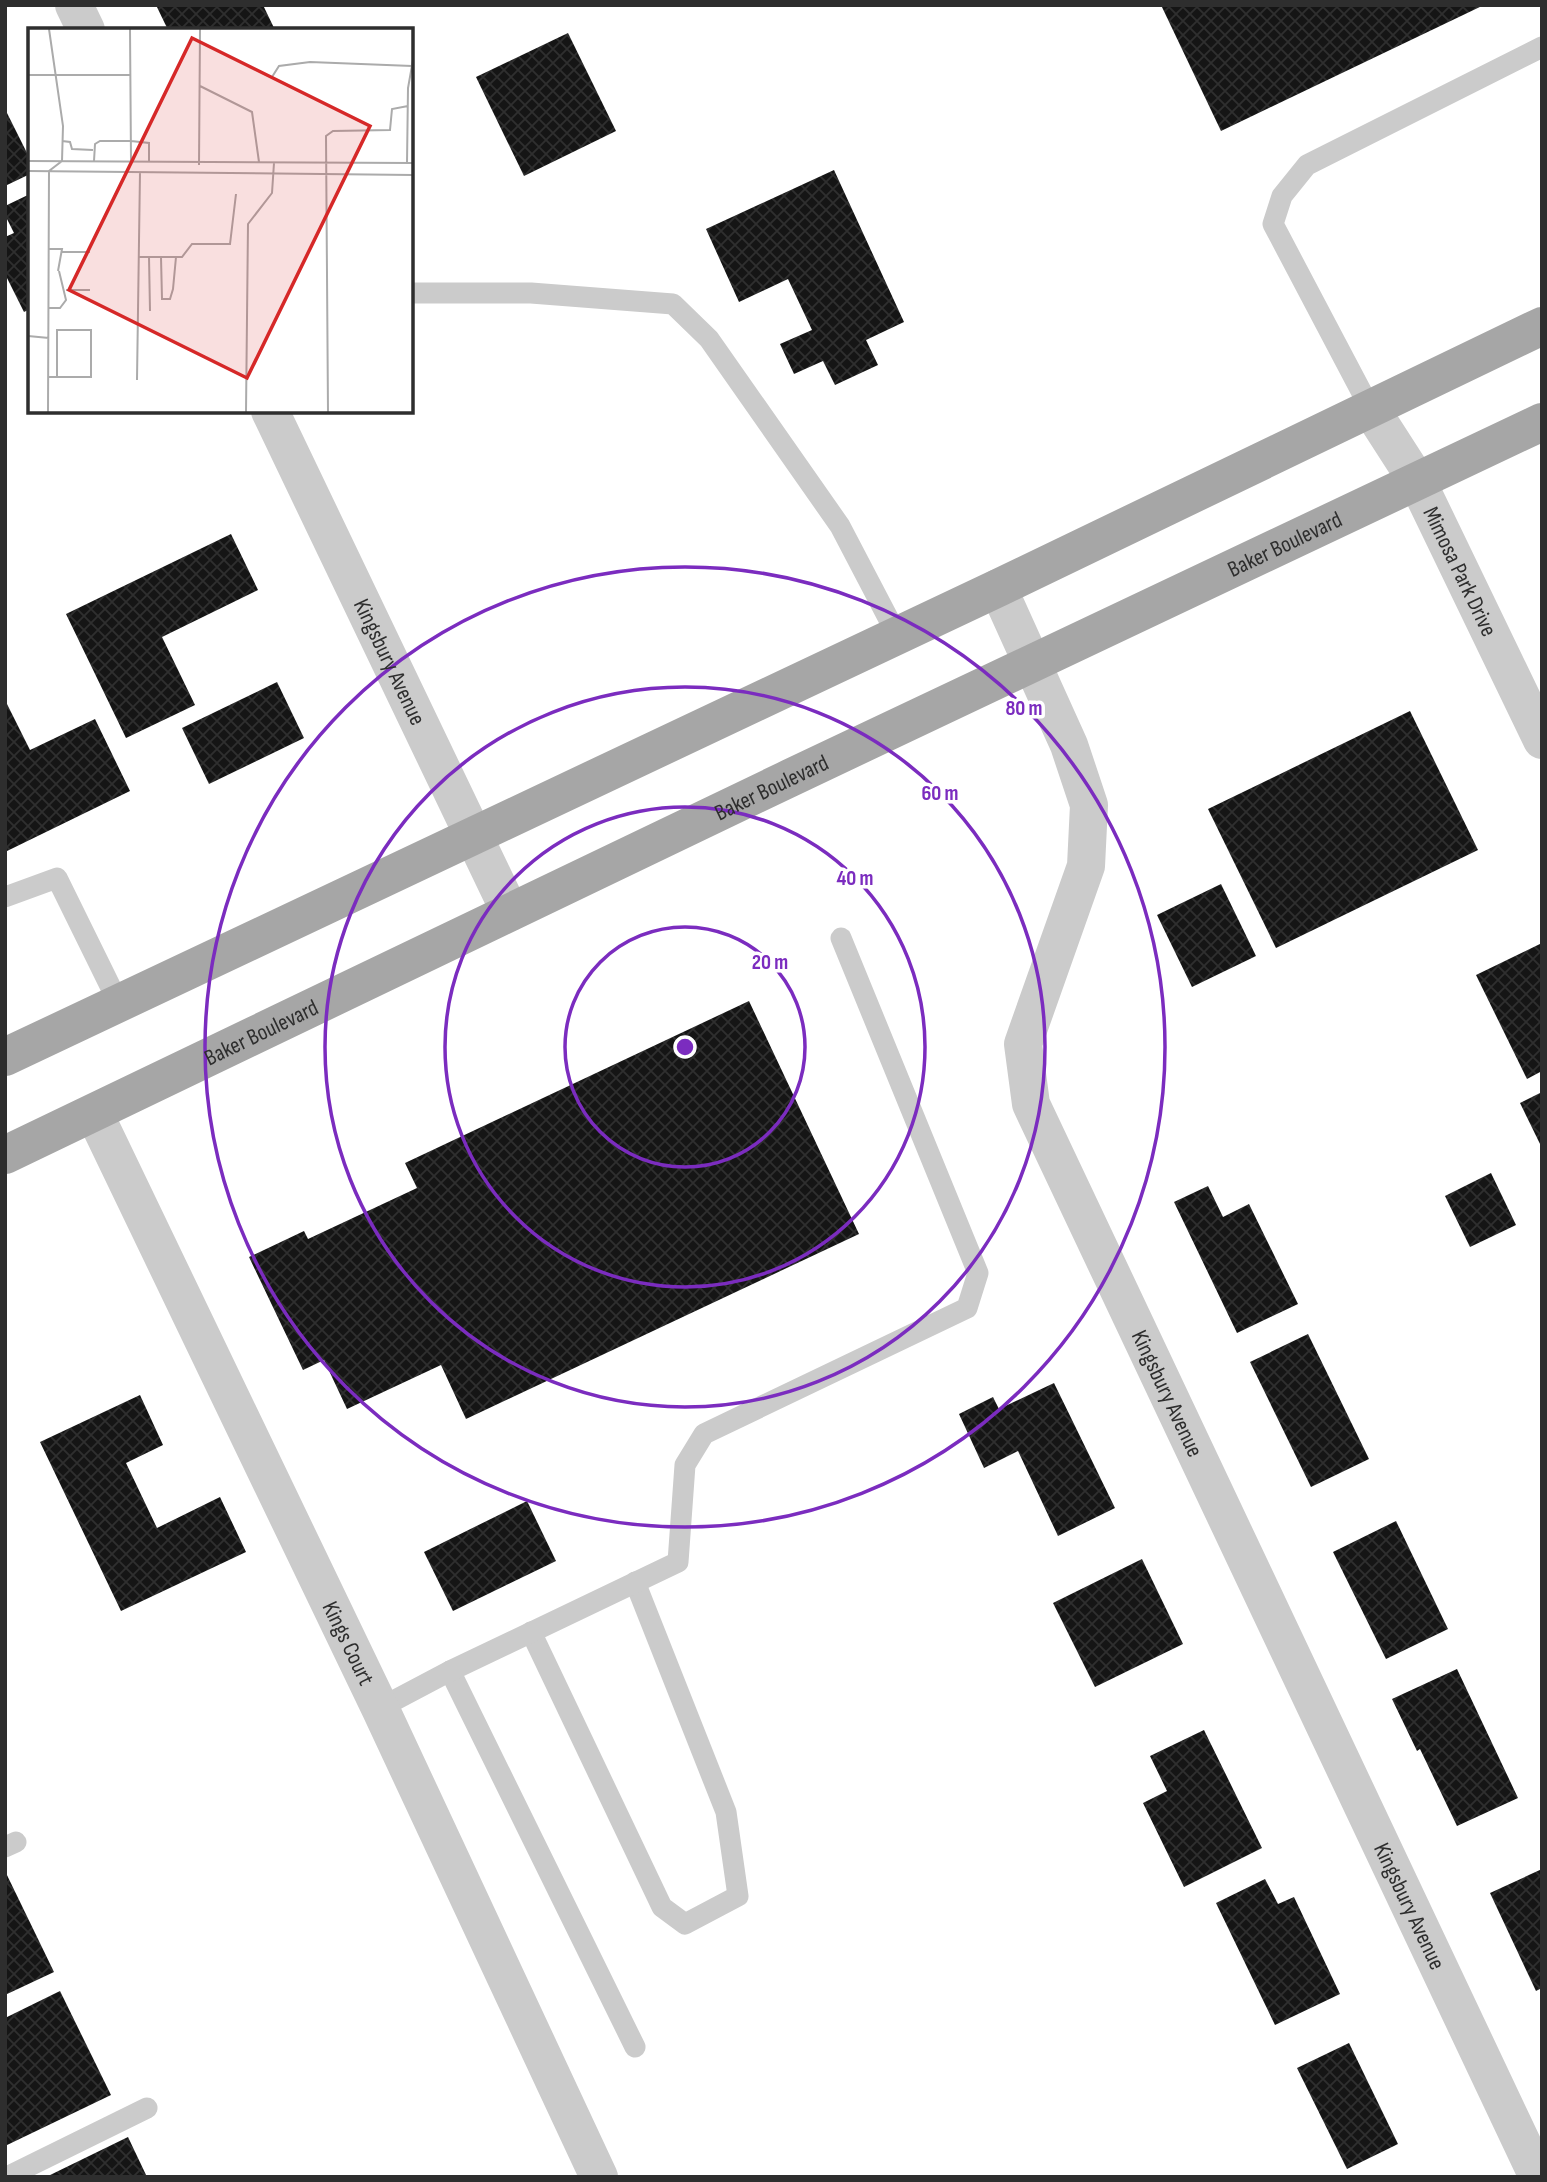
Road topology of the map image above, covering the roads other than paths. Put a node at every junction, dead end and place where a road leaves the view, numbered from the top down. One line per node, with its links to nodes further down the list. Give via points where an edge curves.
1 (75, 5): 2 (street)
2 (85, 28)
3 (1542, 47): 6 (lane, via 1307,164 1282,196 1272,224)
4 (413, 293): 11 (lane, via 531,293 673,304 709,339 840,526)
5 (1542, 326): 6 (main road)
6 (1370, 408): 9 (street, Mimosa Park Drive); 10 (main road)
7 (271, 413): 14 (street, Kingsbury Avenue)
8 (1542, 422): 9 (main road, Baker Boulevard)
9 (1417, 481): 12 (main road, Baker Boulevard); 13 (street, Mimosa Park Drive)
10 (998, 588): 11 (main road); 12 (street, Kingsbury Avenue)
11 (897, 635): 14 (main road)
12 (1033, 664): 16 (main road, Baker Boulevard); 30 (street, Kingsbury Avenue, via 1069,745 1088,805 1086,866 1023,1044 1031,1104)
13 (1542, 740)
14 (475, 837): 16 (street, Kingsbury Avenue); 18 (main road)
15 (5, 897): 18 (lane, via 57,878)
16 (510, 912): 20 (main road, Baker Boulevard)
17 (841, 938): 22 (lane, via 978,1273 967,1308 704,1434 685,1465 678,1562)
18 (119, 1003): 19 (main road)
19 (5, 1057)
20 (94, 1113): 21 (main road, Baker Boulevard); 25 (street, Kings Court)
21 (5, 1155)
22 (635, 1582): 23 (lane); 23 (lane, via 726,1812 738,1896 685,1924 662,1907)
23 (531, 1632): 24 (lane)
24 (450, 1671): 25 (lane); 26 (lane)
25 (380, 1708): 29 (street, Kings Court)
26 (635, 2047)
27 (147, 2108): 28 (lane)
28 (7, 2177)
29 (599, 2177)
30 (1538, 2177)

